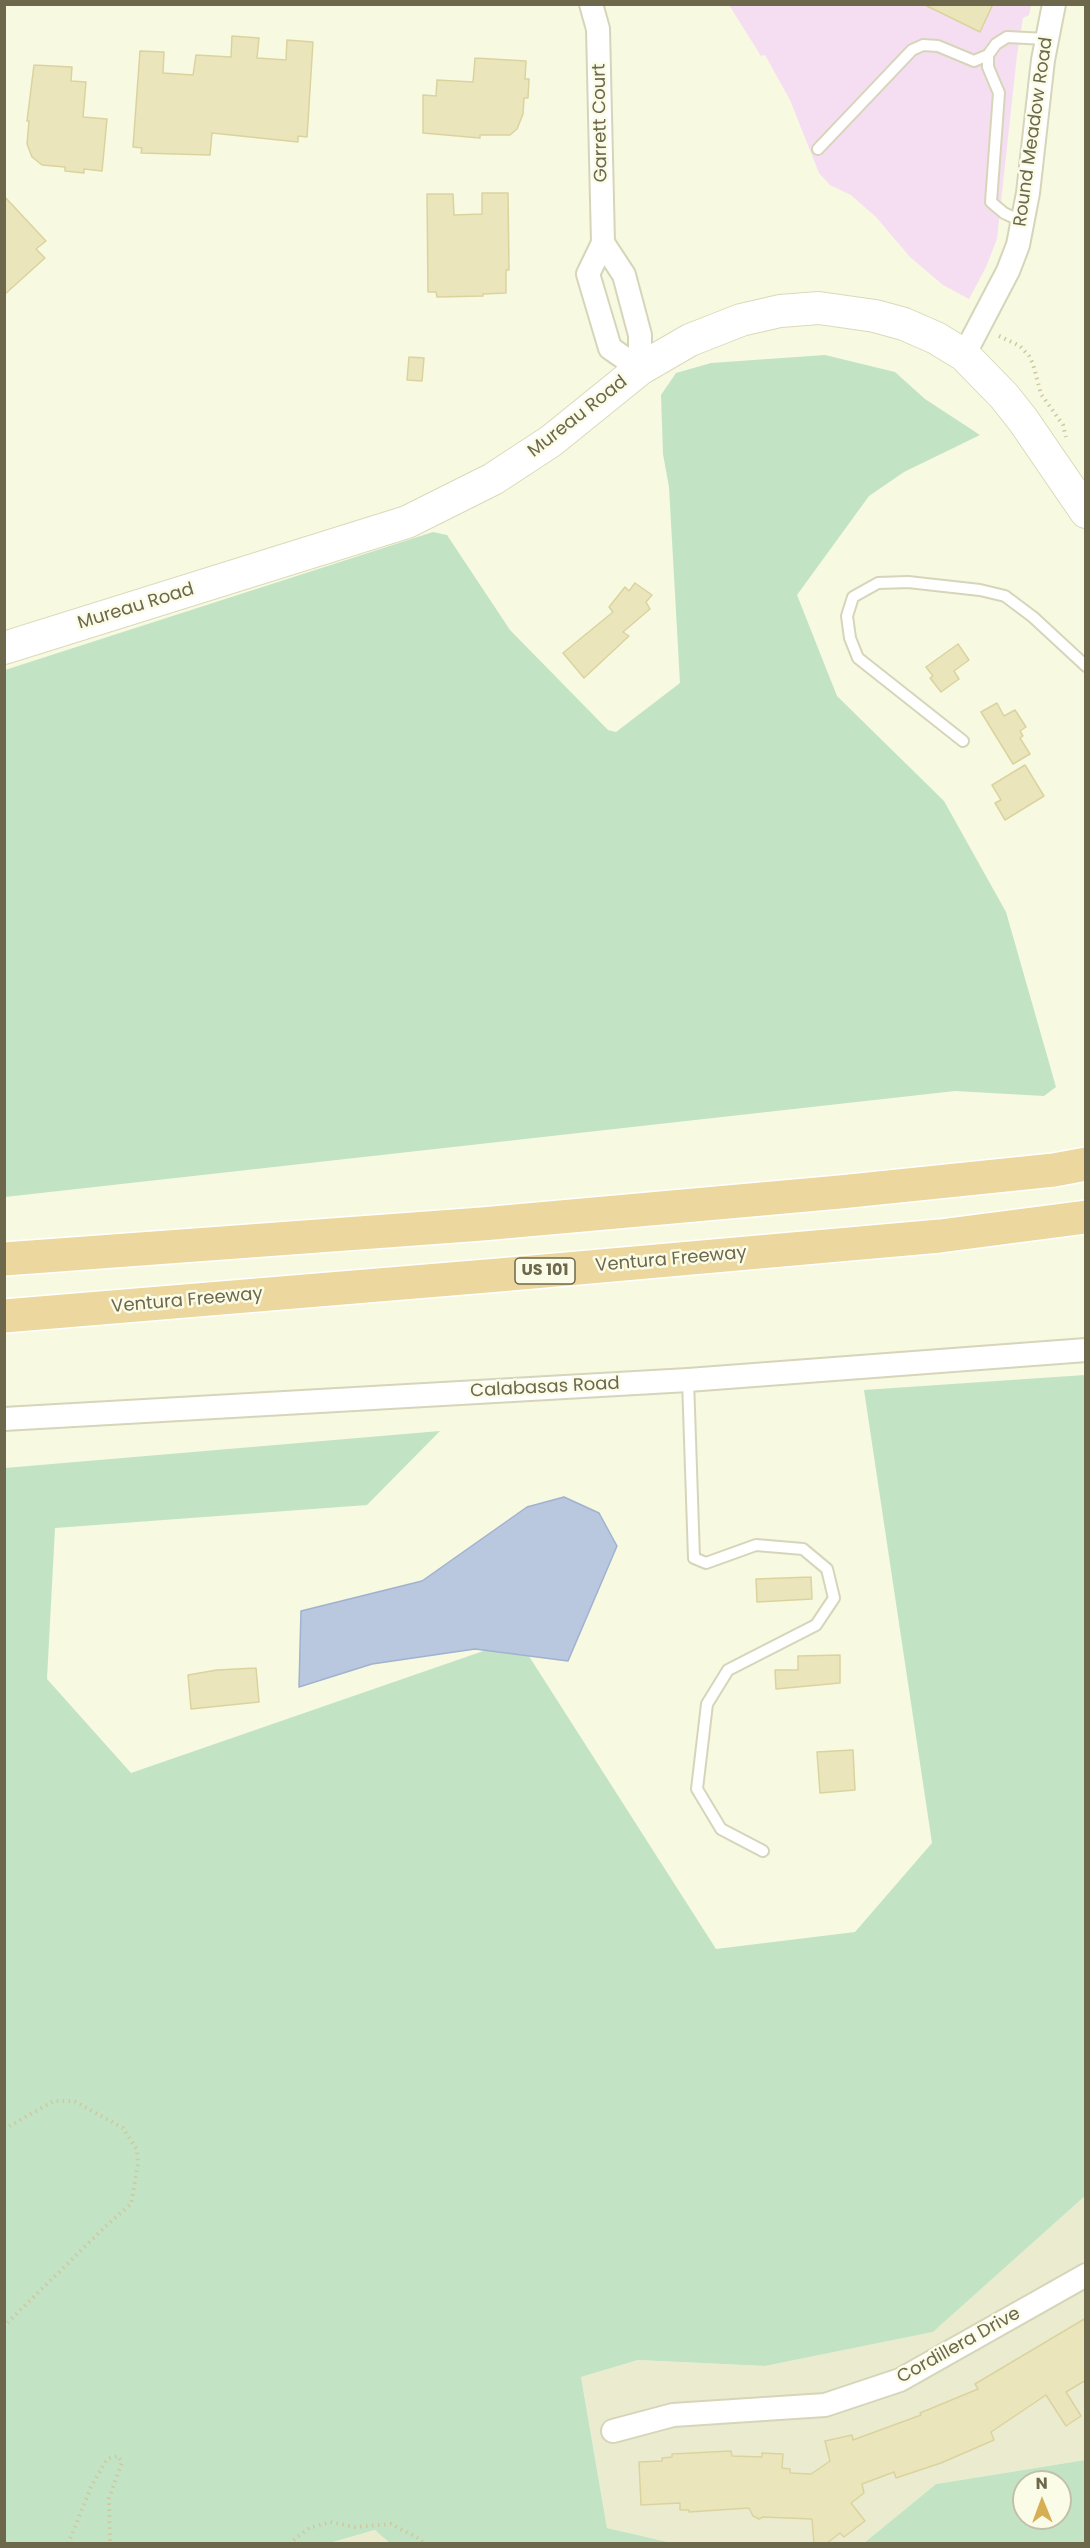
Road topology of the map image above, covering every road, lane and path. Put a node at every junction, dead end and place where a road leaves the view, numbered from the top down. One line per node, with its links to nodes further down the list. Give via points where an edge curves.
1 (591, 4): 7 (street, Garrett Court, via 598,29)
2 (1054, 4): 3 (street, Round Meadow Road)
3 (1046, 39): 4 (lane, via 1007,37); 6 (street, Round Meadow Road)
4 (988, 55): 5 (lane, via 974,61 938,46 923,45 912,50); 6 (lane, via 988,67 999,93 991,202)
5 (818, 149)
6 (1023, 222): 9 (street, Round Meadow Road, via 1008,271)
7 (603, 243): 10 (street, via 624,275 640,335); 10 (street, Garrett Court, via 588,274 610,348)
8 (999, 336): 11 (path, via 1020,346 1029,356 1041,394 1063,424 1069,458)
9 (964, 355): 10 (main road, Mureau Road, via 904,324 819,308 741,320 690,340); 11 (main road, Mureau Road, via 1004,396)
10 (640, 369): 13 (main road, Mureau Road, via 551,441 494,479 407,522)
11 (1058, 468): 12 (main road, Mureau Road)
12 (1086, 512)
13 (4, 648)
14 (1086, 666): 15 (lane, via 1005,596 908,582 878,583 853,597 847,616 858,658)
15 (963, 741)
16 (1086, 1164): 18 (highway, via 780,1198)
17 (1086, 1217): 19 (highway, Ventura Freeway / US 101, via 940,1236)
18 (4, 1259)
19 (4, 1316)
20 (1086, 1350): 21 (street, Calabasas Road)
21 (688, 1380): 22 (street, Calabasas Road); 23 (lane, via 694,1558 706,1563 756,1545 803,1549 827,1569 834,1598 816,1625 728,1670 706,1704 697,1789 721,1828)
22 (4, 1419)
23 (763, 1851)
24 (4, 2129): 26 (path, via 54,2101 74,2101 123,2128 137,2150 138,2164 131,2204)
25 (1086, 2275): 27 (street, Cordillera Drive, via 900,2380 825,2405 673,2415)
26 (4, 2326)
27 (613, 2431)
28 (68, 2544): 29 (path, via 91,2487 107,2459 118,2456 122,2462 109,2498)
29 (110, 2544)
30 (289, 2544): 31 (path, via 309,2528 330,2522 356,2527 391,2524)
31 (424, 2544)

